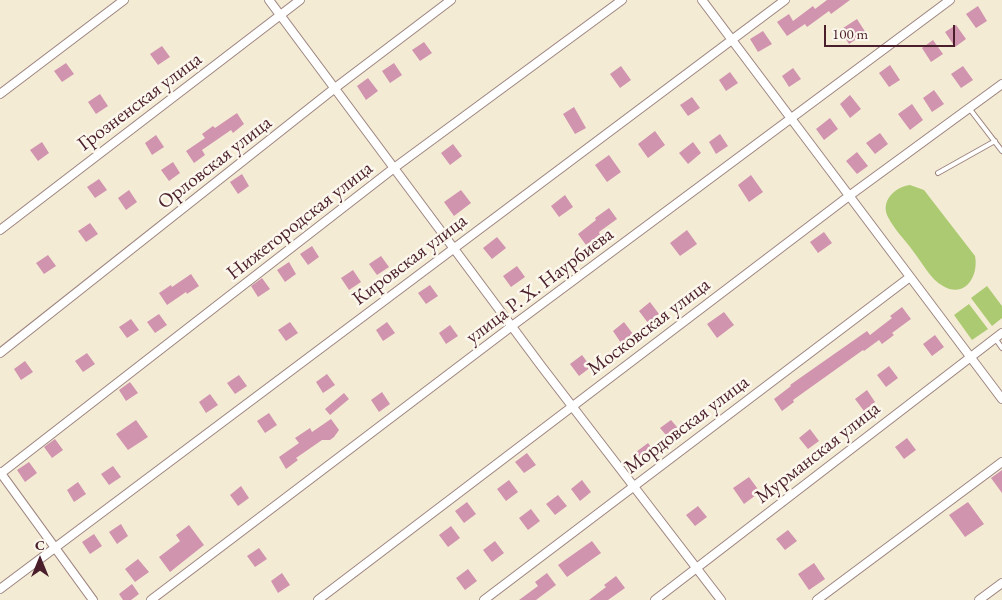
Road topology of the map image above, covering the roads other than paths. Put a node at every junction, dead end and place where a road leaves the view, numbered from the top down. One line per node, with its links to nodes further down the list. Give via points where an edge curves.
1 (124, 0): 13 (street)
2 (269, 0): 9 (street)
3 (300, 0): 9 (street, Грозненская улица)
4 (450, 0): 12 (street, Орловская улица)
5 (622, 0): 19 (street, Нижегородская улица)
6 (702, 0): 10 (street)
7 (785, 0): 10 (street, Кировская улица)
8 (950, 0): 15 (street, улица Р. Х. Наурбиева)
9 (280, 15): 12 (street); 22 (street, Грозненская улица)
10 (732, 40): 15 (street); 23 (street, Кировская улица)
11 (1002, 84): 14 (street, Московская улица)
12 (335, 88): 19 (street); 29 (street, Орловская улица)
13 (0, 94)
14 (969, 108): 17 (lane); 21 (street, Московская улица)
15 (792, 119): 21 (street); 25 (street, улица Р. Х. Наурбиева)
16 (1002, 141): 17 (lane)
17 (996, 143): 18 (lane); 20 (lane)
18 (1002, 151)
19 (394, 168): 23 (street); 34 (street, Нижегородская улица)
20 (938, 173)
21 (850, 196): 24 (street); 32 (street, Московская улица)
22 (0, 230)
23 (454, 248): 25 (street); 36 (street, Кировская улица)
24 (910, 277): 30 (street); 35 (street, Мордовская улица)
25 (512, 326): 32 (street); 41 (street, улица Р. Х. Наурбиева)
26 (1002, 332): 27 (street, Мурманская улица)
27 (995, 338): 28 (lane); 30 (street, Мурманская улица)
28 (1002, 348)
29 (0, 353)
30 (970, 356): 31 (street); 37 (street, Мурманская улица)
31 (1002, 400)
32 (572, 406): 35 (street); 42 (street, Московская улица)
33 (1002, 462): 46 (street)
34 (0, 473): 36 (street)
35 (634, 486): 37 (street); 43 (street, Мордовская улица)
36 (56, 547): 39 (street, Кировская улица); 40 (street)
37 (697, 568): 44 (street, Мурманская улица); 45 (street)
38 (1002, 583): 47 (street)
39 (0, 589)
40 (93, 600)
41 (151, 600)
42 (318, 600)
43 (484, 600)
44 (655, 600)
45 (721, 600)
46 (817, 600)
47 (979, 600)

